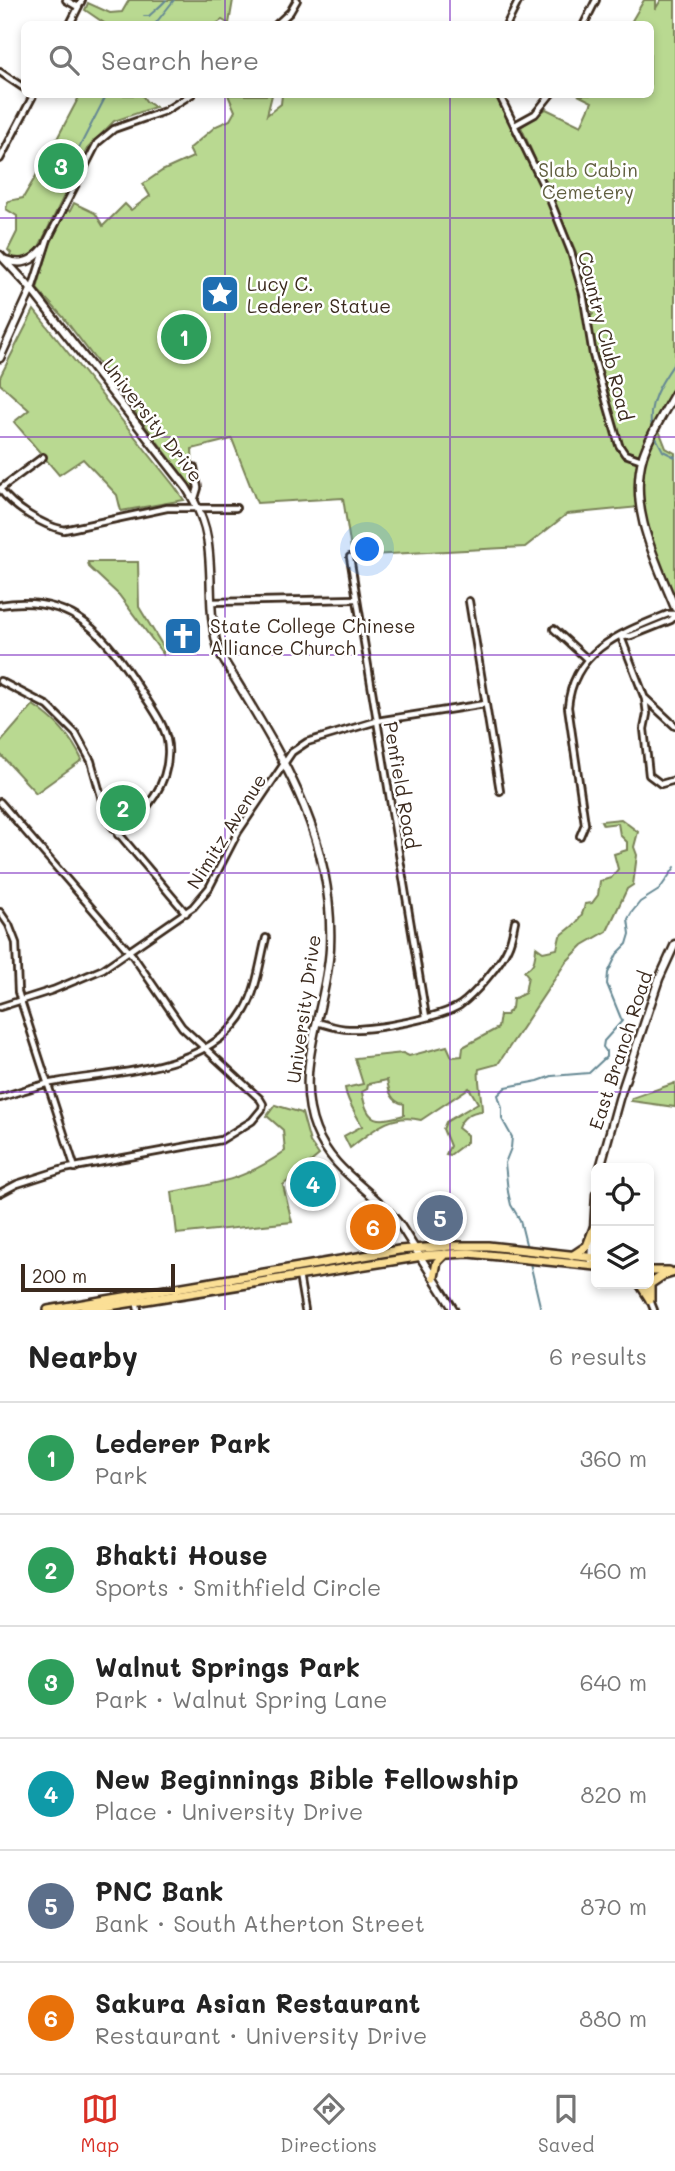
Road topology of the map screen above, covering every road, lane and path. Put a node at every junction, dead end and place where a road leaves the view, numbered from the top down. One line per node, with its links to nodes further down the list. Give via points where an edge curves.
1 (66, 0): 6 (street)
2 (82, 0): 6 (street)
3 (297, 0): 8 (street)
4 (519, 0): 9 (street)
5 (596, 0): 10 (street)
6 (78, 8): 7 (street)
7 (72, 21)
8 (281, 21)
9 (508, 21)
10 (586, 21)
11 (0, 72): 12 (street)
12 (21, 86)
13 (32, 98): 18 (street)
14 (186, 98): 19 (street, via 101,139)
15 (501, 98): 17 (street, Country Club Road)
16 (548, 98): 17 (street, via 535,114)
17 (515, 125): 25 (street, Country Club Road, via 571,252 593,355 619,445 625,454)
18 (0, 159)
19 (44, 248): 20 (main road, via 27,262); 21 (street)
20 (3, 257): 21 (main road, University Drive)
21 (31, 290): 22 (main road); 28 (main road, University Drive)
22 (0, 358)
23 (675, 393): 25 (main road)
24 (43, 457): 27 (street)
25 (642, 460): 36 (main road, via 638,491 642,517)
26 (194, 467): 28 (street, via 198,488)
27 (0, 489): 29 (street, via 18,507 64,530 167,508)
28 (194, 501): 29 (main road, University Drive)
29 (198, 508): 30 (street); 34 (main road, University Drive, via 209,548)
30 (236, 508)
31 (351, 557): 32 (street, Penfield Road)
32 (357, 599): 34 (street); 45 (street, Penfield Road)
33 (469, 601): 43 (street)
34 (211, 602): 48 (main road, University Drive, via 220,654)
35 (0, 605): 52 (street, via 40,605 89,625 115,651 162,723 169,745 167,766 145,811)
36 (675, 608)
37 (675, 615): 39 (street)
38 (554, 629): 40 (street)
39 (621, 637): 40 (street); 42 (street)
40 (587, 659): 53 (street, via 572,684 568,707 585,824)
41 (0, 681): 52 (street, via 41,701 76,734 94,770 105,815)
42 (645, 699): 44 (street); 46 (street)
43 (485, 704): 45 (street, Nimitz Avenue); 50 (street)
44 (656, 709): 46 (street); 47 (street)
45 (377, 721): 48 (street, Nimitz Avenue, via 307,742); 62 (street, Penfield Road)
46 (646, 721): 49 (street, via 649,775 661,784)
47 (675, 726)
48 (285, 763): 55 (street, Nimitz Avenue, via 238,832 203,898); 63 (main road, University Drive, via 311,824 326,883 330,952)
49 (675, 780)
50 (499, 791)
51 (0, 802): 59 (street)
52 (118, 835): 55 (street)
53 (580, 836)
54 (0, 912): 60 (street, via 16,943)
55 (186, 914): 59 (street, Nimitz Avenue)
56 (515, 921): 62 (street, via 507,950 467,999)
57 (266, 938): 64 (street, via 245,1010 230,1030)
58 (675, 944): 67 (main road, East Branch Road, via 618,1099)
59 (129, 952): 60 (street, Nimitz Avenue, via 103,970); 64 (street, via 177,1021)
60 (21, 1000): 61 (street, Nimitz Avenue); 65 (street)
61 (0, 1007)
62 (426, 1017): 63 (street, via 352,1029)
63 (317, 1022): 71 (main road, University Drive, via 307,1068 310,1113 317,1133 337,1165 391,1213)
64 (203, 1048): 65 (street, via 141,1070); 68 (street, via 263,1101 252,1121 221,1140)
65 (48, 1084): 66 (street); 68 (street)
66 (0, 1098)
67 (601, 1163)
68 (75, 1167): 69 (street)
69 (0, 1192)
70 (591, 1235): 74 (main road, via 587,1245)
71 (415, 1248): 73 (main road, University Drive); 74 (main road, via 467,1245); 78 (main road)
72 (446, 1254): 73 (main road); 76 (main road); 81 (main road, via 437,1262)
73 (421, 1256): 78 (main road); 81 (main road, University Drive)
74 (572, 1256): 75 (main road)
75 (591, 1261)
76 (591, 1262)
77 (654, 1266): 80 (main road)
78 (298, 1271): 83 (main road); 89 (street)
79 (654, 1271): 80 (main road)
80 (673, 1272): 84 (main road, via 650,1284)
81 (435, 1277): 90 (main road, University Drive)
82 (643, 1289): 84 (main road)
83 (136, 1298): 85 (main road); 88 (street)
84 (650, 1300): 91 (street)
85 (97, 1306): 86 (main road); 87 (main road)
86 (47, 1310)
87 (84, 1310)
88 (138, 1310)
89 (304, 1310)
90 (454, 1310)
91 (654, 1310)

